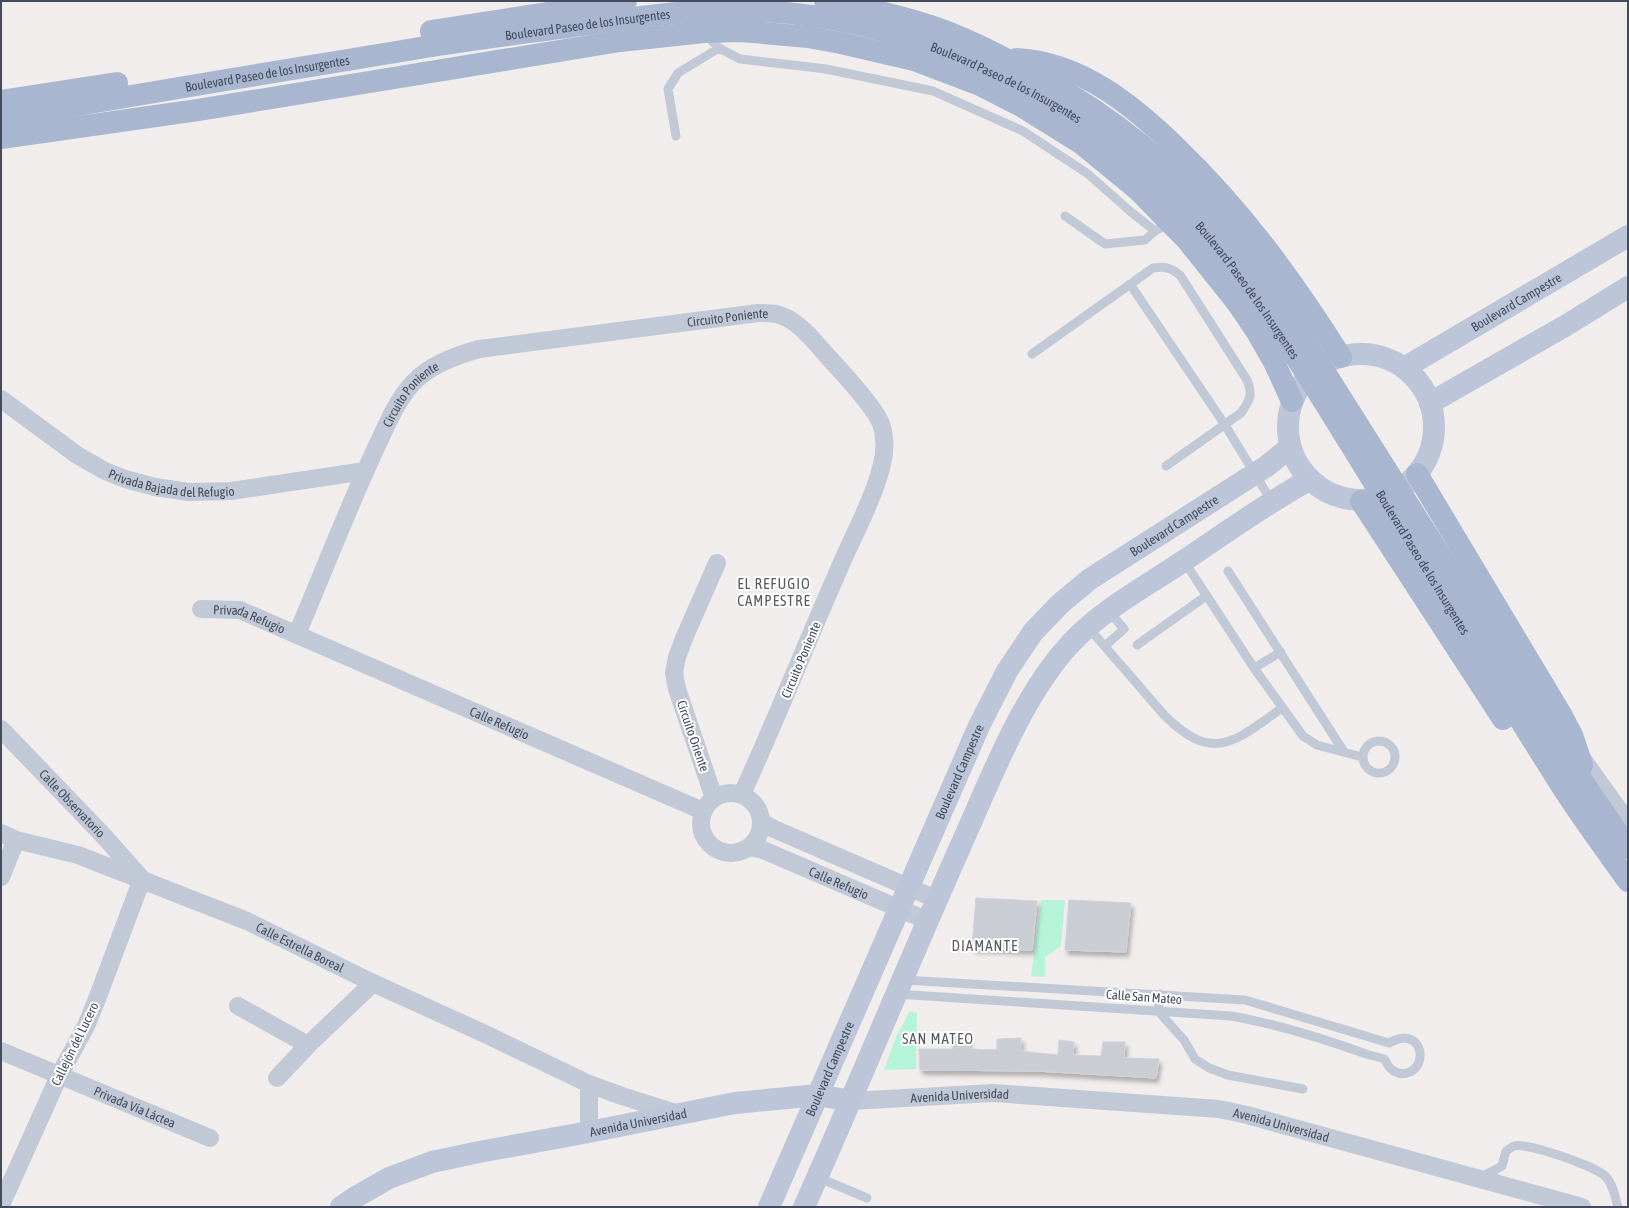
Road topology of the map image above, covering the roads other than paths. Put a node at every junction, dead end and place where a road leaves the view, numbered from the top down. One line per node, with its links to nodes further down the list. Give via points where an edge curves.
1 (626, 1): 7 (main road, Boulevard Paseo de los Insurgentes)
2 (825, 1): 5 (main road, Boulevard Paseo de los Insurgentes, via 882,13 945,31)
3 (704, 32): 4 (lane); 8 (main road, via 785,35 877,50 914,60 980,85 1021,106); 11 (main road, via 620,40 198,110)
4 (719, 48): 10 (lane, via 678,73 668,90); 13 (lane, via 740,59 826,69 933,91 1023,132 1088,174 1131,212)
5 (1003, 58): 6 (main road, via 1032,59); 8 (main road, Boulevard Paseo de los Insurgentes)
6 (1080, 75): 8 (main road, via 1062,80); 18 (main road, via 1113,94 1141,116 1204,174 1265,245)
7 (1, 101)
8 (1051, 103): 9 (main road, Boulevard Paseo de los Insurgentes, via 946,51 867,26 786,13 716,10 672,13 435,46); 13 (main road, via 1082,144 1138,190); 20 (main road, Boulevard Paseo de los Insurgentes, via 1081,119 1140,165 1170,194 1199,224)
9 (1, 118)
10 (676, 136)
11 (1, 138)
12 (1065, 216): 13 (lane, via 1105,244 1145,240)
13 (1163, 227): 22 (main road, via 1187,240 1238,304 1274,362)
14 (1628, 236): 19 (street, Boulevard Campestre)
15 (1130, 284): 17 (lane); 24 (lane); 24 (lane, via 1153,268 1163,266 1180,275 1251,390 1249,402 1241,413)
16 (1628, 287): 23 (street)
17 (1032, 354)
18 (1341, 357): 19 (street, via 1374,355); 20 (street)
19 (1404, 368): 23 (street, via 1420,384)
20 (1314, 371): 22 (street); 31 (main road, Boulevard Paseo de los Insurgentes)
21 (1, 399): 27 (street, Privada Bajada del Refugio, via 77,455 105,471 155,487 189,492 231,491)
22 (1292, 401): 25 (street, via 1287,424)
23 (1430, 403): 29 (street, via 1433,415 1432,440 1429,452)
24 (1225, 425): 26 (lane); 28 (lane)
25 (1290, 447): 28 (street, Boulevard Campestre); 30 (street, via 1294,459)
26 (1166, 466)
27 (365, 471): 41 (street, Circuito Poniente); 53 (street, Circuito Poniente, via 398,401 428,370 455,356 479,349 758,313 778,314 797,324 872,408 881,424 884,441 883,459 875,487)
28 (1254, 473): 33 (lane); 63 (street, Boulevard Campestre, via 1090,579 1061,603 1033,632 1007,671 979,726)
29 (1417, 474): 31 (street); 49 (main road, via 1562,716)
30 (1309, 480): 32 (street, via 1320,489 1339,498); 33 (street)
31 (1391, 493): 32 (street); 51 (main road, Boulevard Paseo de los Insurgentes); 52 (main road, Boulevard Paseo de los Insurgentes)
32 (1361, 501): 52 (main road, via 1520,746 1548,778)
33 (1272, 502): 34 (street)
34 (1184, 561): 37 (lane); 39 (street)
35 (717, 563): 54 (street, Circuito Oriente, via 685,636 674,673)
36 (1228, 571): 44 (lane)
37 (1206, 596): 42 (lane); 45 (lane)
38 (201, 609): 41 (street, Privada Refugio, via 240,610)
39 (1108, 609): 40 (street); 43 (lane, via 1124,629)
40 (1087, 626): 43 (lane); 64 (street, via 1069,645 1026,706)
41 (297, 634): 54 (street, Calle Refugio)
42 (1137, 645)
43 (1105, 646): 46 (lane, via 1179,730 1199,741 1216,744 1230,742)
44 (1281, 652): 45 (lane); 48 (lane)
45 (1254, 668): 46 (lane)
46 (1282, 708): 48 (lane, via 1310,742)
47 (1, 729): 61 (street, Calle Observatorio)
48 (1344, 752): 50 (lane)
49 (1579, 754): 51 (main road); 55 (street)
50 (1362, 757)
51 (1587, 788): 59 (main road, Boulevard Paseo de los Insurgentes)
52 (1565, 792): 62 (main road, Boulevard Paseo de los Insurgentes)
53 (742, 794): 54 (street, via 723,794); 56 (street, via 756,805)
54 (709, 804): 58 (street, via 700,822 702,833 708,843 717,850 728,853 739,852)
55 (1628, 821)
56 (761, 822): 58 (street, via 758,836); 63 (street, Calle Refugio)
57 (8, 837): 60 (street); 61 (street, Calle Estrella Boreal, via 78,855)
58 (749, 847): 65 (street, Calle Refugio, via 763,850)
59 (1628, 848)
60 (1, 877)
61 (142, 879): 67 (street, Calle Estrella Boreal, via 247,921); 78 (street, Callejón del Lucero, via 98,999)
62 (1628, 880)
63 (908, 887): 64 (street, Calle Refugio); 65 (street, Boulevard Campestre)
64 (936, 899): 66 (street)
65 (899, 908): 66 (street, Calle Refugio); 82 (street, Boulevard Campestre)
66 (928, 920): 68 (street)
67 (373, 983): 75 (street); 80 (street, Calle Estrella Boreal)
68 (899, 987): 69 (lane, Calle San Mateo); 71 (lane, Calle San Mateo); 83 (street)
69 (1042, 987): 70 (lane, Calle San Mateo); 71 (lane)
70 (1160, 994): 73 (lane); 74 (lane, Calle San Mateo, via 1245,1000)
71 (1041, 1002): 73 (lane, Calle San Mateo)
72 (238, 1006): 75 (street)
73 (1158, 1011): 77 (lane, Calle San Mateo, via 1253,1020); 81 (lane, via 1184,1040 1195,1059 1209,1068 1228,1075)
74 (1389, 1043): 77 (lane); 77 (lane, Calle San Mateo, via 1402,1037 1414,1041 1420,1050 1420,1060 1415,1069 1397,1074 1390,1069)
75 (308, 1045): 79 (street)
76 (1, 1051): 78 (street, Privada Vía Láctea)
77 (1384, 1059)
78 (59, 1076): 86 (street, Privada Vía Láctea); 90 (street, Callejón del Lucero)
79 (277, 1078)
80 (589, 1084): 84 (street, Calle Estrella Boreal); 85 (street)
81 (1303, 1089)
82 (818, 1095): 83 (street, Avenida Universidad); 84 (street, Avenida Universidad, via 734,1103); 92 (street, Boulevard Campestre)
83 (851, 1101): 87 (street); 88 (street, Avenida Universidad, via 993,1093 1219,1109)
84 (679, 1114): 85 (street, Avenida Universidad)
85 (589, 1132): 91 (street, Avenida Universidad, via 432,1162 389,1178)
86 (210, 1138)
87 (817, 1177): 89 (lane); 93 (street)
88 (1477, 1178): 94 (street, Avenida Universidad); 95 (lane, via 1502,1166 1506,1151 1514,1146 1524,1146 1600,1171 1612,1187)
89 (867, 1198)
90 (1, 1205)
91 (341, 1207)
92 (769, 1207)
93 (804, 1207)
94 (1582, 1207)
95 (1618, 1207)

